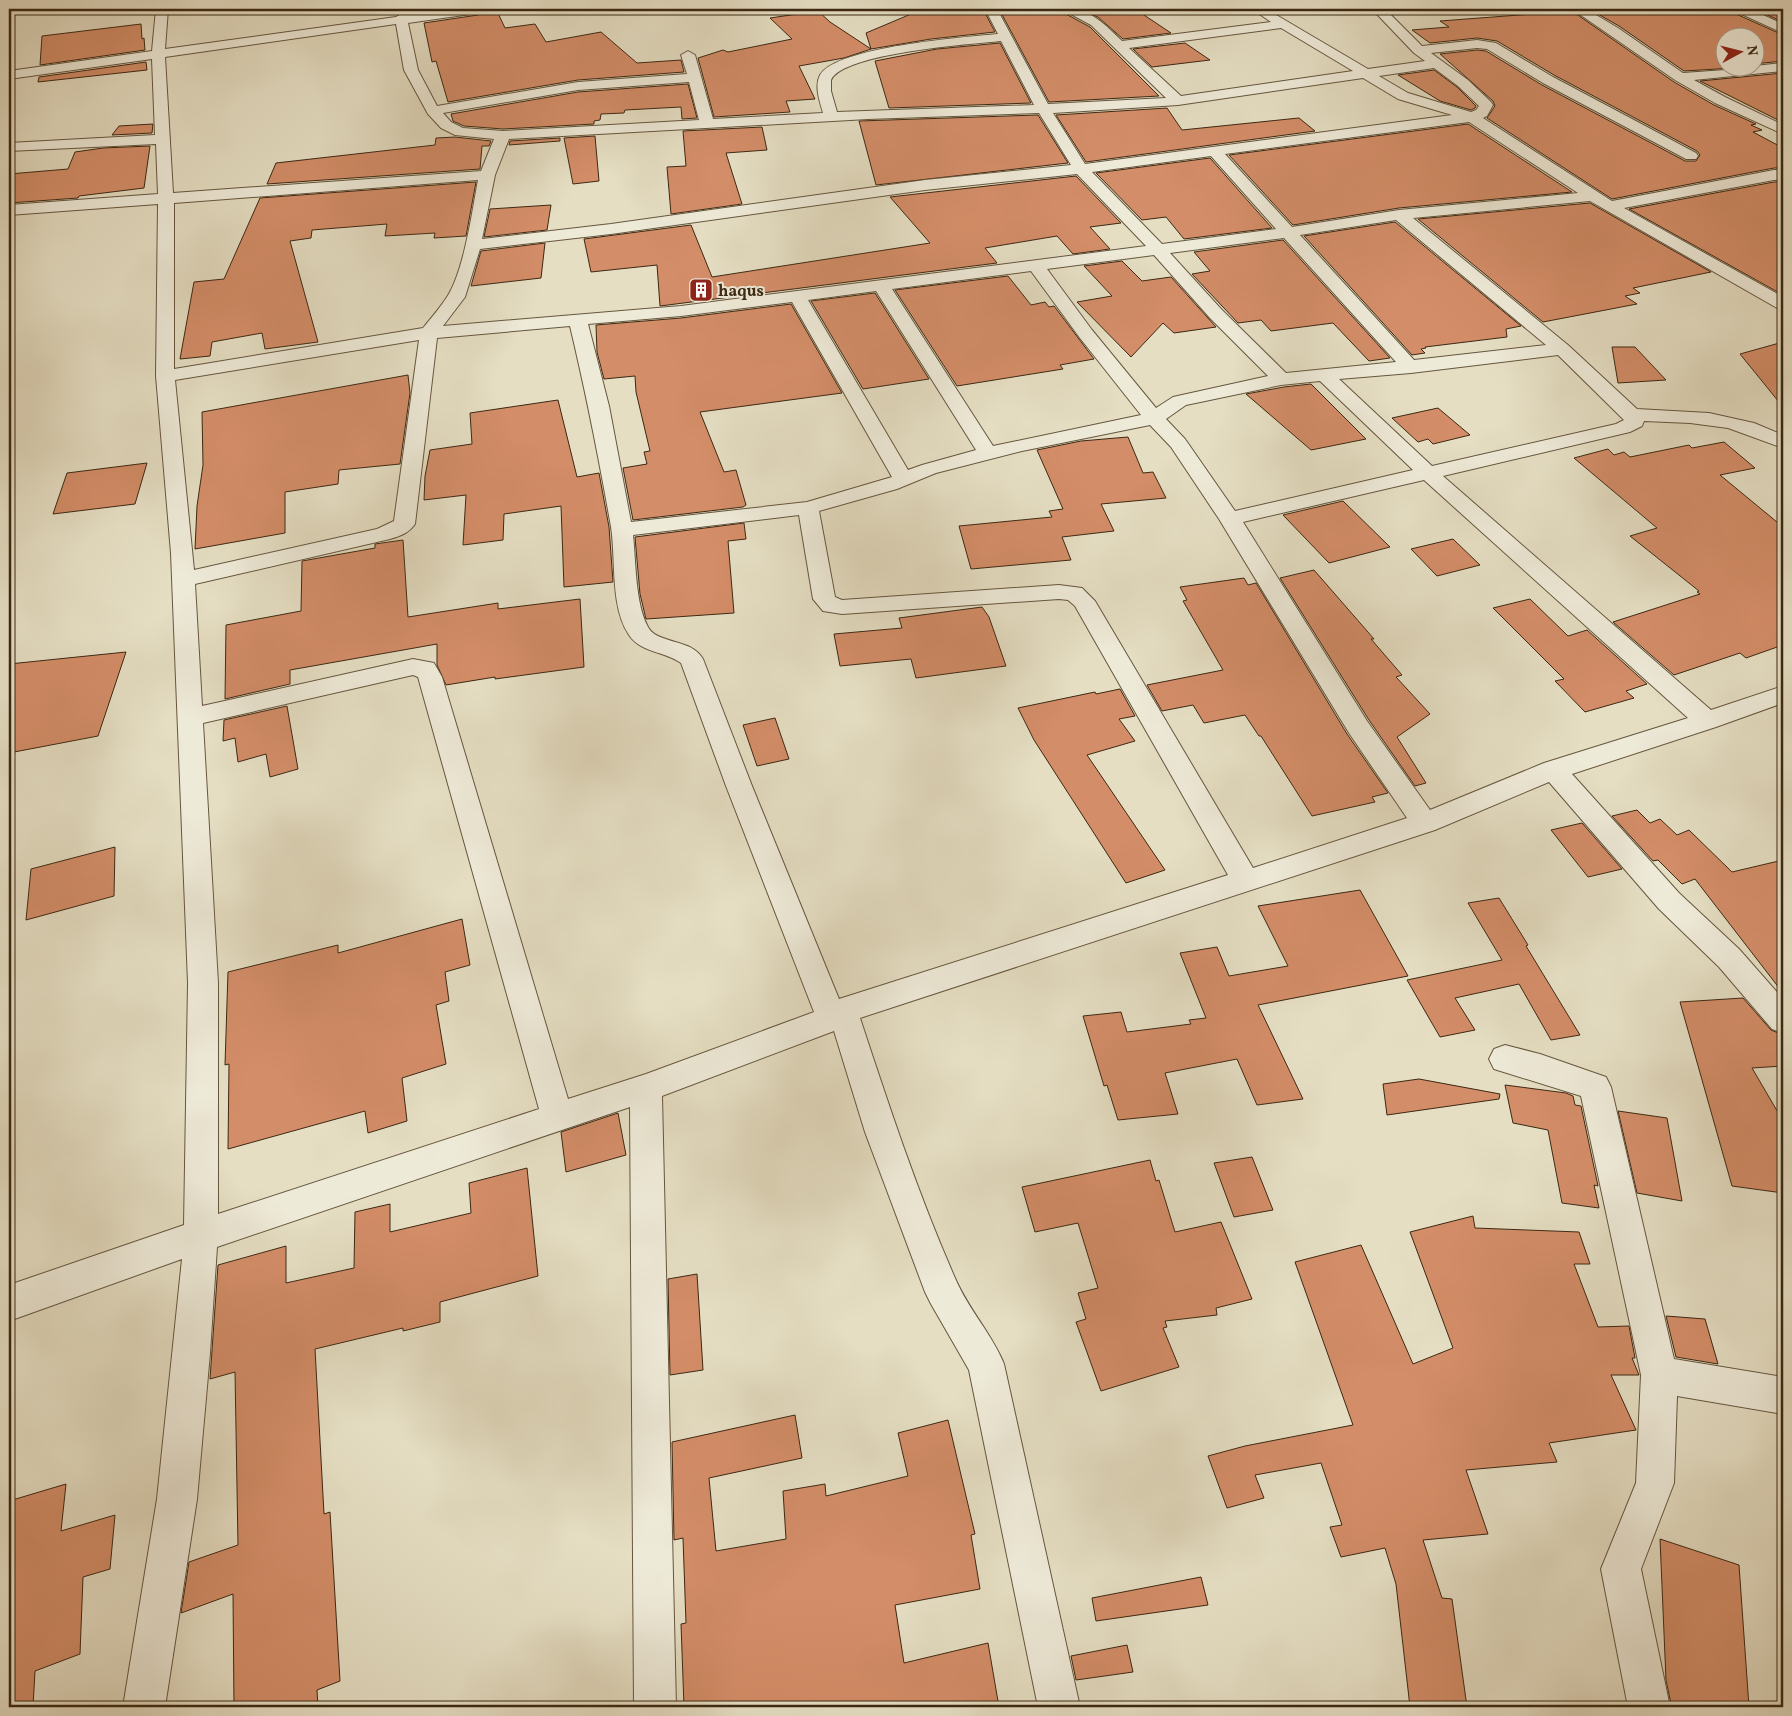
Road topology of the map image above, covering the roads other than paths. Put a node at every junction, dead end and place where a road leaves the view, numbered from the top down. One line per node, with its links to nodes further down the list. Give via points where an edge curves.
1 (162, 9): 16 (street)
2 (478, 9): 10 (street)
3 (991, 9): 13 (street)
4 (1071, 9): 14 (street, via 1095,22)
5 (1258, 9): 11 (street)
6 (1379, 9): 7 (street); 15 (street)
7 (1387, 9)
8 (1578, 9): 22 (street)
9 (1741, 9): 12 (street)
10 (409, 14): 16 (street); 26 (street, via 411,70)
11 (1283, 24): 14 (street); 20 (street)
12 (1783, 29)
13 (1004, 37): 25 (street); 27 (street, via 903,50 844,63 826,76 824,88)
14 (1120, 45): 24 (street)
15 (1419, 50): 18 (street); 35 (street, via 1477,44 1491,46)
16 (158, 54): 21 (street); 32 (street)
17 (688, 55): 23 (street)
18 (1438, 64): 20 (street); 28 (street, via 1486,105 1482,113)
19 (1783, 67): 22 (street)
20 (1367, 74): 24 (street); 28 (street, via 1403,96)
21 (9, 75)
22 (1680, 77): 30 (street)
23 (694, 78): 26 (street, via 578,86); 29 (street)
24 (1178, 101): 25 (street)
25 (1042, 107): 27 (street); 36 (street)
26 (433, 111): 31 (street, via 446,125 460,132)
27 (831, 117): 29 (street)
28 (1472, 117): 34 (street); 39 (street)
29 (707, 125): 31 (street)
30 (1783, 130)
31 (503, 136): 37 (street)
32 (162, 140): 33 (street); 40 (street)
33 (9, 147)
34 (1214, 152): 36 (street); 44 (street)
35 (1691, 156)
36 (1081, 169): 45 (street, via 925,185); 46 (street)
37 (487, 175): 40 (street); 45 (street)
38 (1783, 175): 41 (street)
39 (1592, 196): 41 (street); 43 (street)
40 (166, 200): 42 (street); 56 (street)
41 (1609, 206): 50 (street)
42 (9, 210)
43 (1399, 215): 44 (street); 53 (street)
44 (1290, 232): 46 (street); 54 (street)
45 (473, 245): 52 (street, via 456,297)
46 (1157, 248): 47 (street); 57 (street)
47 (1034, 264): 48 (street); 59 (street)
48 (881, 285): 49 (street); 61 (street)
49 (798, 297): 51 (street); 63 (street)
50 (1783, 304)
51 (578, 321): 52 (street); 66 (street, via 599,406)
52 (428, 333): 56 (street); 67 (street, via 404,524 382,534)
53 (1562, 349): 54 (street); 58 (street)
54 (1411, 367): 55 (street)
55 (1324, 375): 57 (street); 62 (street)
56 (165, 376): 67 (street)
57 (1281, 380): 59 (street, via 1180,401)
58 (1632, 415): 60 (street, via 1682,415 1736,423); 62 (street, via 1635,422 1623,428)
59 (1154, 418): 61 (street); 65 (street, via 1178,442)
60 (1783, 442)
61 (988, 454): 63 (street)
62 (1428, 473): 65 (street); 70 (street)
63 (903, 479): 64 (street)
64 (808, 508): 66 (street); 73 (street, via 824,600 831,606 1059,592 1074,594 1084,601)
65 (1230, 519): 72 (street, via 1358,727)
66 (622, 530): 74 (street, via 630,611 638,631 645,639 691,659 743,795)
67 (183, 580): 69 (street)
68 (1783, 694): 70 (street)
69 (190, 717): 78 (street, via 413,667 425,669 430,677); 79 (street, via 203,983)
70 (1707, 721): 71 (street)
71 (1553, 770): 72 (street); 75 (street, via 1669,901 1729,958)
72 (1425, 823): 73 (street)
73 (1246, 881): 74 (street)
74 (838, 1015): 77 (street); 85 (street, via 943,1292 986,1364)
75 (1783, 1020)
76 (1505, 1059): 81 (street, via 1595,1086)
77 (646, 1088): 78 (street); 84 (street)
78 (557, 1117): 79 (street)
79 (200, 1236): 80 (street); 83 (street, via 177,1499)
80 (9, 1303)
81 (1659, 1374): 82 (street); 86 (street, via 1655,1483 1621,1569)
82 (1783, 1396)
83 (144, 1707)
84 (654, 1707)
85 (1059, 1707)
86 (1649, 1707)

